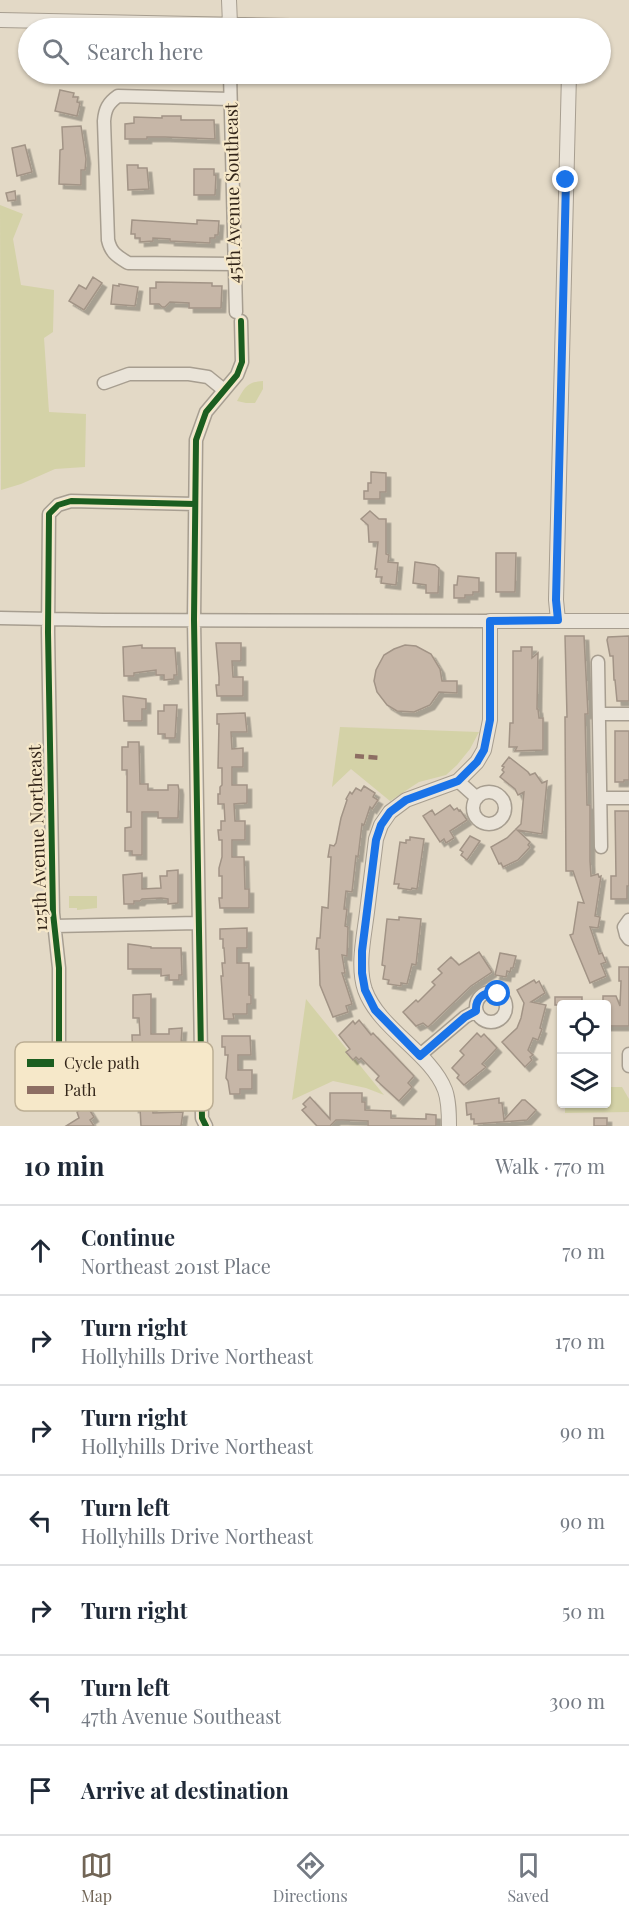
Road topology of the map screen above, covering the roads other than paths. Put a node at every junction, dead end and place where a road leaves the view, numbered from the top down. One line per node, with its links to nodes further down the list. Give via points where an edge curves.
1 (230, 0): 2 (street)
2 (230, 18)
3 (0, 20): 4 (street)
4 (18, 20)
5 (230, 84): 7 (street, 45th Avenue Southeast)
6 (569, 84): 15 (street, via 558,454)
7 (230, 99): 8 (street, 45th Avenue Southeast); 8 (street, via 118,96 110,102 104,121 108,240 116,256 128,262)
8 (235, 264): 10 (street, 45th Avenue Southeast, via 242,362)
9 (104, 383): 10 (street, via 129,374 189,374 208,377)
10 (224, 390): 11 (street, 45th Avenue Southeast, via 206,412 196,440)
11 (195, 504): 13 (street, 125th Avenue Northeast, via 71,501 58,505 49,514); 14 (street, 45th Avenue Southeast)
12 (0, 618): 13 (street)
13 (48, 618): 14 (street); 28 (street, 125th Avenue Northeast)
14 (194, 620): 16 (street); 27 (street, 45th Avenue Southeast)
15 (558, 620): 16 (street); 17 (street)
16 (490, 621): 21 (street, via 487,737 477,762)
17 (629, 621)
18 (598, 662): 19 (street)
19 (599, 714): 20 (street); 23 (street)
20 (629, 714)
21 (458, 781): 22 (street); 34 (street, via 406,800 390,812 376,840 362,951 363,981 375,1010)
22 (477, 798)
23 (601, 798): 24 (street); 25 (street)
24 (629, 798)
25 (602, 847)
26 (629, 920): 29 (street, via 624,927)
27 (198, 923): 28 (street); 32 (street, 45th Avenue Southeast)
28 (54, 926): 31 (street, 125th Avenue Northeast, via 59,968)
29 (629, 939)
30 (476, 1011): 34 (street)
31 (59, 1042)
32 (200, 1042)
33 (629, 1054): 35 (street)
34 (420, 1056): 38 (street, via 445,1089)
35 (629, 1066)
36 (202, 1111): 37 (street, 45th Avenue Southeast)
37 (206, 1126)
38 (449, 1126)

